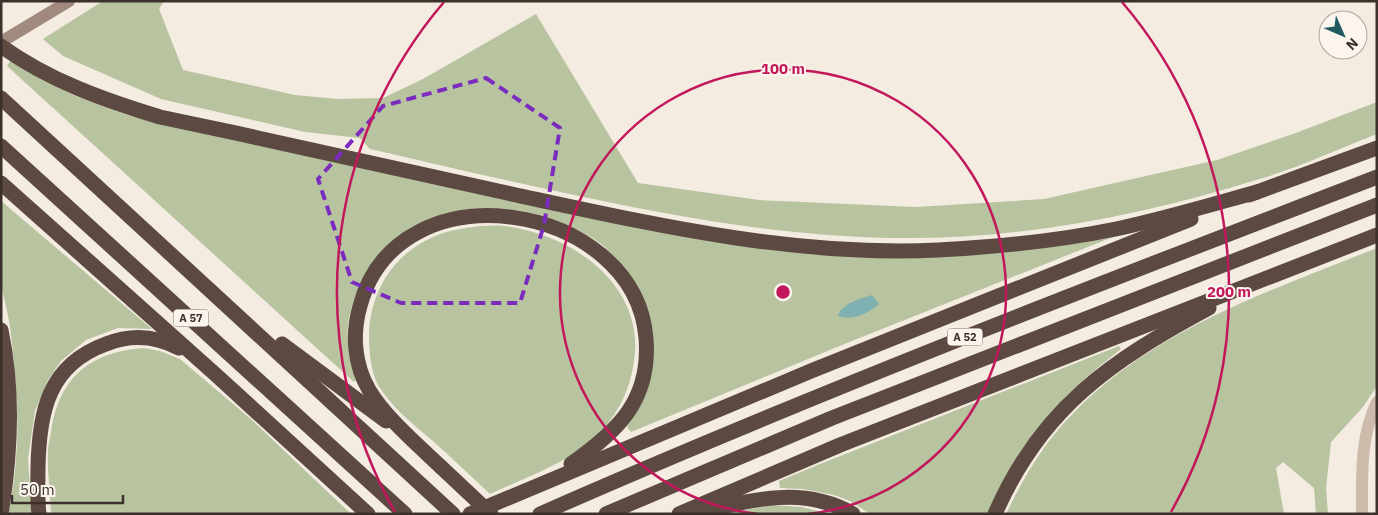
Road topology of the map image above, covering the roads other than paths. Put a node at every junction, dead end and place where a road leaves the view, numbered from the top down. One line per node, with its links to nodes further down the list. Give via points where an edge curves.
1 (70, 1): 2 (main road)
2 (1, 42)
3 (1, 46): 9 (highway, via 61,82 110,102 160,117 628,219 773,244 936,250 1050,240 1117,228)
4 (1, 98): 13 (highway, A 57)
5 (1, 146): 22 (highway, A 57)
6 (1377, 148): 9 (highway)
7 (1377, 178): 26 (highway, A 52, via 819,396)
8 (1, 183): 15 (highway)
9 (1257, 192): 18 (highway)
10 (1377, 205): 27 (highway, A 52, via 841,414)
11 (1377, 235): 12 (highway)
12 (1268, 277): 28 (highway, via 840,445); 31 (highway, via 1156,338 1094,380 1043,431 1021,463)
13 (220, 299): 17 (highway); 23 (highway, A 57)
14 (1, 330): 19 (highway, via 11,426)
15 (215, 374): 20 (highway, via 178,347 160,339 137,337 115,340 92,349 72,363 57,380 41,422); 21 (highway)
16 (1377, 402): 32 (street, via 1366,428)
17 (416, 443): 18 (highway, via 369,390 359,368 355,343 357,317 363,293 375,270 393,250 413,235 454,219 505,215 560,230 611,262 628,284 646,330 644,379 636,400 608,437); 25 (highway, bridge)
18 (529, 488): 24 (highway)
19 (1, 514)
20 (39, 514)
21 (368, 514)
22 (405, 514)
23 (453, 514)
24 (470, 514)
25 (491, 514)
26 (540, 514)
27 (606, 514)
28 (679, 514)
29 (694, 514): 30 (highway, via 774,497 802,497 825,502)
30 (853, 514)
31 (995, 514)
32 (1362, 514)

